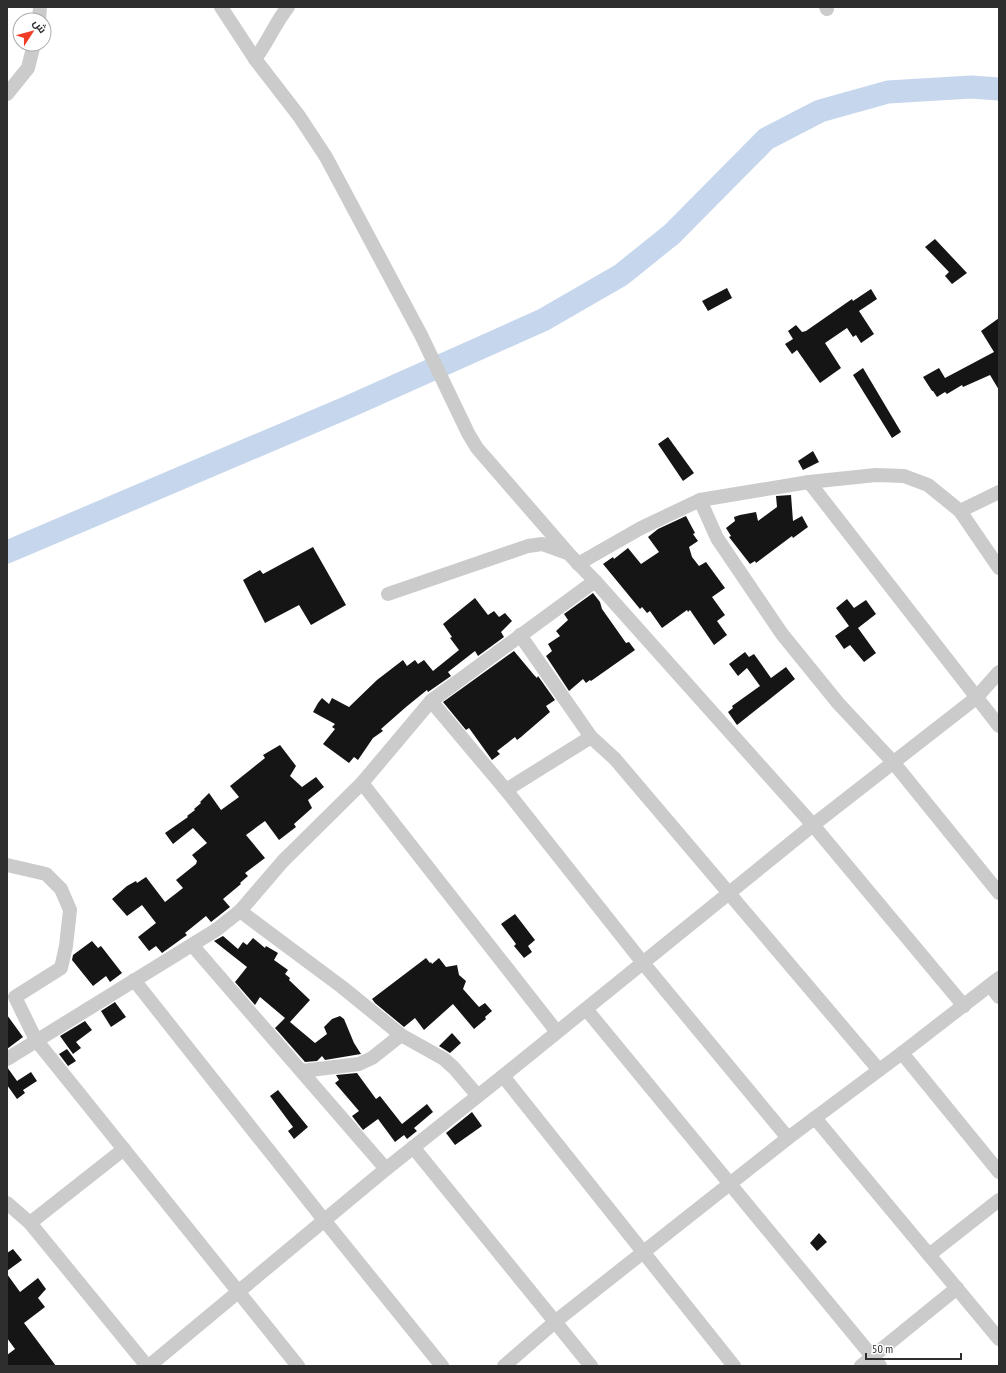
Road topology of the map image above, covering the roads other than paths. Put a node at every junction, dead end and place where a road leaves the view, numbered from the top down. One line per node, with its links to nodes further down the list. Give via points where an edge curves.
1 (221, 7): 4 (street)
2 (288, 7): 4 (street)
3 (32, 52): 5 (street, via 28,68)
4 (255, 59): 10 (street, via 299,116 326,157 477,448)
5 (7, 94)
6 (809, 482): 8 (street); 9 (street, via 876,474 904,476 928,485); 16 (street)
7 (999, 492): 9 (street)
8 (700, 500): 10 (street); 20 (street, via 717,538 782,634 838,703)
9 (960, 511): 11 (street)
10 (573, 559): 12 (street); 13 (street, via 542,544 528,546)
11 (999, 568)
12 (595, 581): 14 (street); 23 (street)
13 (388, 594)
14 (520, 635): 17 (street); 19 (street)
15 (999, 672): 16 (street)
16 (976, 698): 18 (street); 20 (street)
17 (431, 701): 21 (street); 22 (street)
18 (999, 726)
19 (591, 737): 22 (street); 26 (street, via 615,759)
20 (893, 762): 23 (street); 25 (street)
21 (362, 783): 27 (street, via 283,860); 35 (street)
22 (506, 790): 29 (street)
23 (813, 825): 26 (street); 33 (street)
24 (7, 865): 37 (street, via 46,874 62,889 70,910 66,946 60,968 14,996)
25 (999, 893)
26 (728, 894): 29 (street); 40 (street)
27 (240, 911): 28 (street); 36 (street, via 342,987)
28 (192, 945): 30 (street); 41 (street)
29 (643, 963): 34 (street); 45 (street)
30 (134, 980): 37 (street); 53 (street)
31 (994, 982): 32 (street); 33 (street)
32 (999, 996)
33 (964, 1006): 38 (street)
34 (586, 1009): 35 (street); 50 (street)
35 (557, 1032): 42 (street)
36 (401, 1035): 41 (street, via 372,1058 359,1064); 43 (street, via 444,1059)
37 (36, 1040): 39 (street); 47 (street)
38 (902, 1053): 40 (street); 49 (street)
39 (7, 1059)
40 (879, 1070): 44 (street)
41 (302, 1071): 48 (street)
42 (503, 1076): 43 (street); 55 (street)
43 (478, 1096): 46 (street)
44 (816, 1118): 45 (street); 56 (street)
45 (788, 1138): 50 (street)
46 (413, 1147): 48 (street); 59 (street)
47 (124, 1149): 54 (street); 58 (street)
48 (386, 1168): 53 (street)
49 (999, 1172)
50 (730, 1184): 55 (street); 61 (street)
51 (999, 1200): 56 (street)
52 (7, 1204): 54 (street)
53 (324, 1220): 58 (street); 64 (street)
54 (30, 1223): 62 (street)
55 (645, 1252): 59 (street); 67 (street)
56 (929, 1255): 57 (street)
57 (957, 1288): 60 (street); 61 (street)
58 (239, 1291): 62 (street); 63 (street)
59 (556, 1321): 65 (street); 66 (street)
60 (999, 1339)
61 (876, 1361): 68 (street)
62 (148, 1366)
63 (298, 1366)
64 (442, 1366)
65 (504, 1366)
66 (591, 1366)
67 (734, 1366)
68 (861, 1366)

